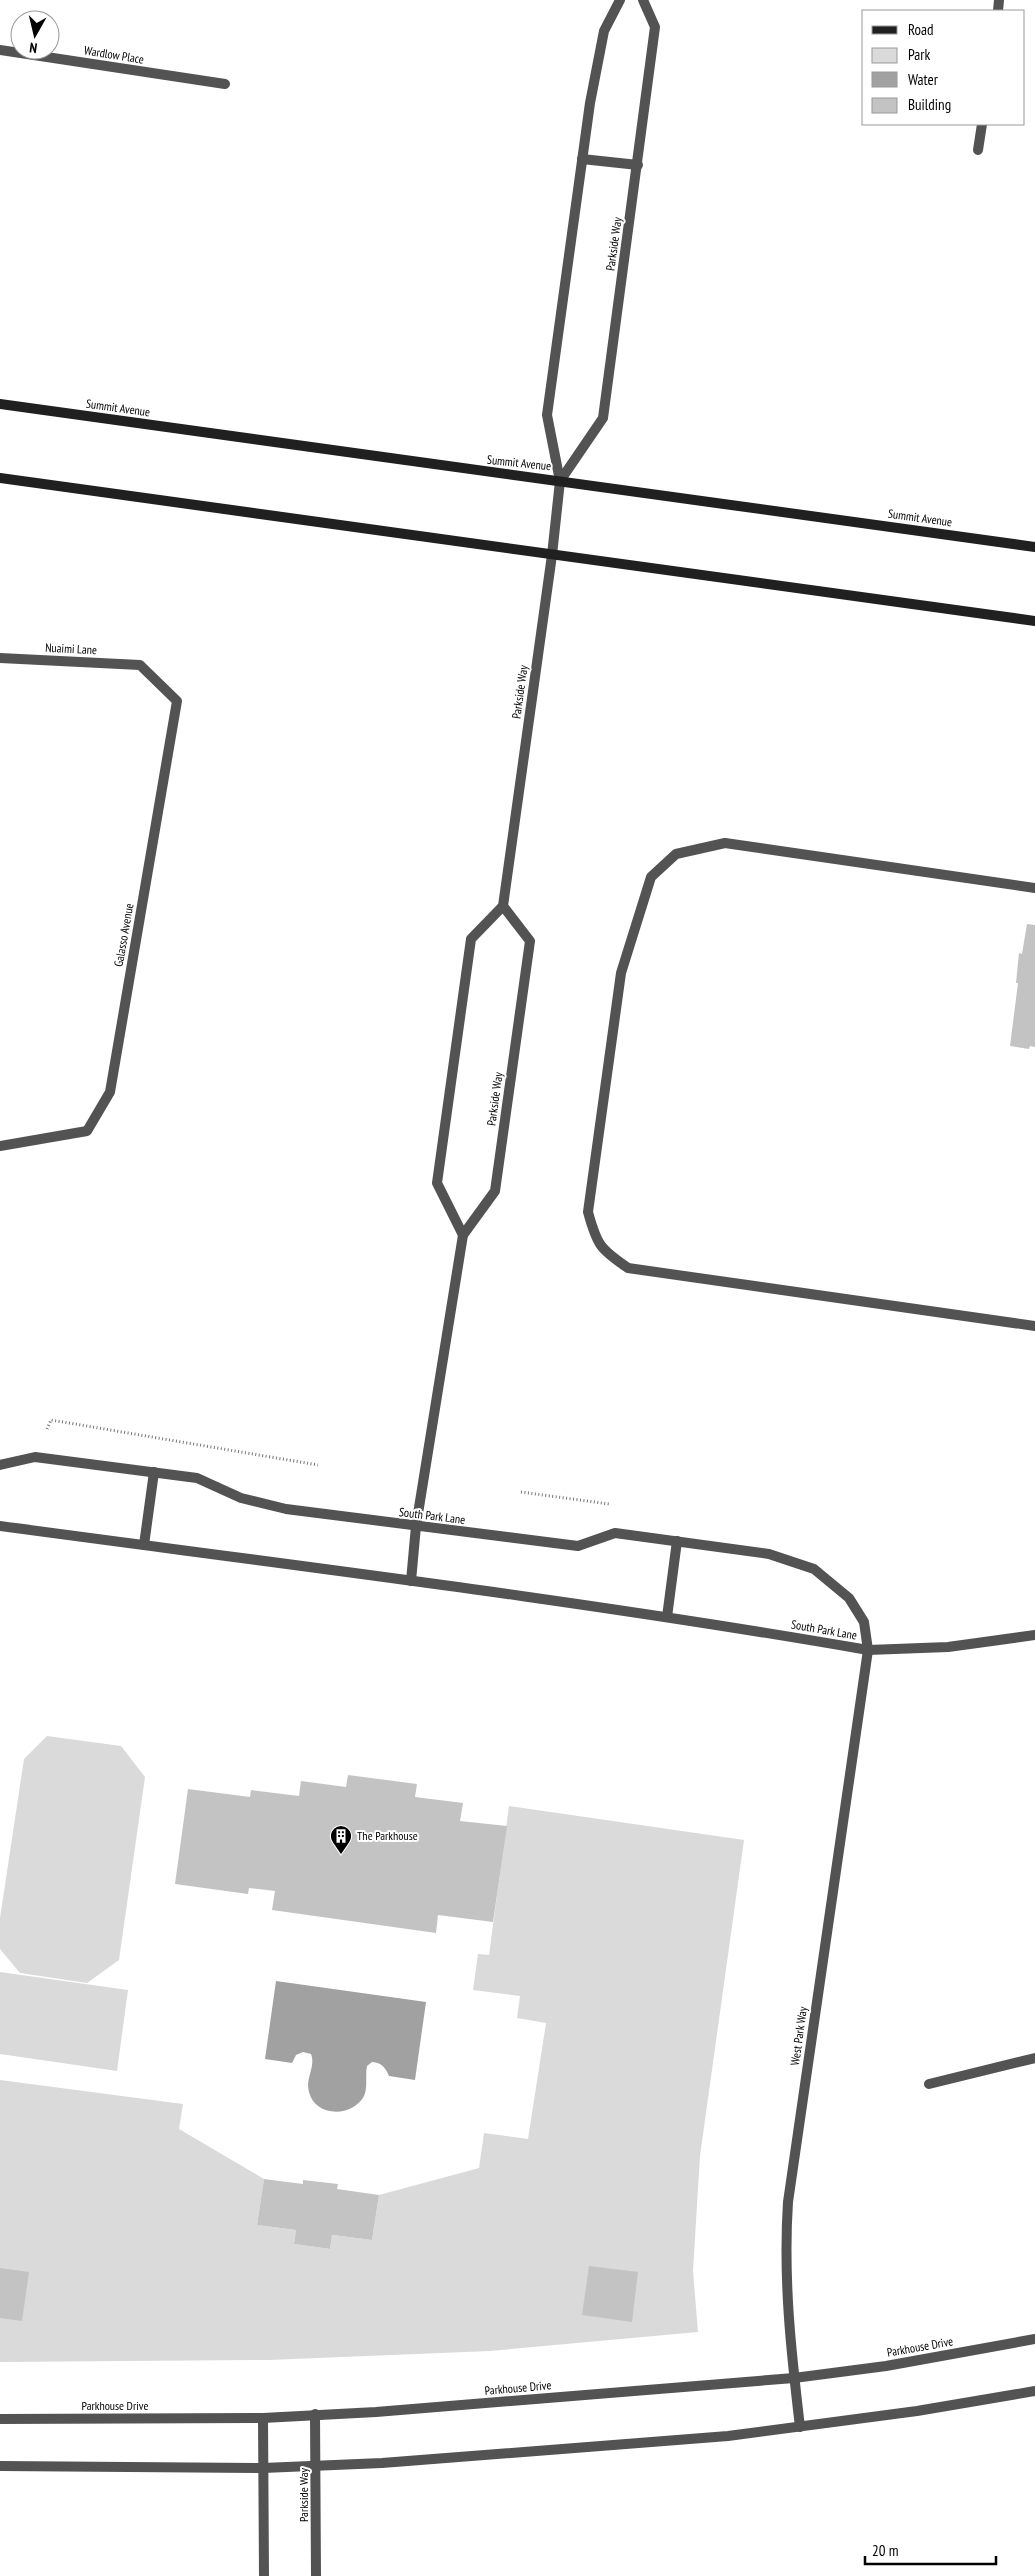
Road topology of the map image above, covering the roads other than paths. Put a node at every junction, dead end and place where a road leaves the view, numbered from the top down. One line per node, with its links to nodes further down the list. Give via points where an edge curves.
1 (620, 0): 7 (street, Parkside Way, via 604,31)
2 (644, 0): 8 (street, Parkside Way, via 655,27)
3 (0, 50): 4 (street, Wardlow Place)
4 (225, 84)
5 (982, 125): 6 (street)
6 (978, 150)
7 (582, 159): 8 (street); 11 (street, Parkside Way, via 547,415)
8 (638, 165): 11 (street, Parkside Way, via 603,418)
9 (0, 404): 11 (main road, Summit Avenue)
10 (0, 478): 13 (main road)
11 (560, 481): 12 (main road, Summit Avenue); 13 (street, Parkside Way)
12 (1035, 547)
13 (552, 555): 14 (main road); 18 (street, Parkside Way)
14 (1035, 621)
15 (0, 658): 16 (street, Nuaimi Lane)
16 (140, 665): 19 (street, Galasso Avenue, via 177,700 110,1092 87,1131)
17 (1035, 888): 21 (street, via 725,843 676,854 651,876 620,973 588,1212 594,1234 604,1252 628,1268)
18 (503, 906): 20 (street, via 471,938 437,1182); 20 (street, Parkside Way, via 530,941 495,1191)
19 (0, 1146)
20 (463, 1235): 25 (street, Parkside Way)
21 (1035, 1326)
22 (0, 1464): 23 (street, South Park Lane, via 34,1457)
23 (154, 1472): 25 (street, South Park Lane, via 198,1478 241,1498 286,1509); 27 (street)
24 (0, 1526): 27 (street, South Park Lane)
25 (416, 1526): 26 (street, South Park Lane, via 578,1546 615,1533); 28 (street, Parkside Way)
26 (677, 1541): 29 (street); 31 (street, South Park Lane, via 769,1554 814,1569 849,1598 864,1622)
27 (144, 1545): 28 (street, South Park Lane)
28 (411, 1581): 29 (street, South Park Lane, via 501,1591)
29 (667, 1617): 31 (street, South Park Lane)
30 (1035, 1635): 31 (street, via 948,1647)
31 (868, 1650): 35 (street, West Park Way, via 788,2202 785,2253)
32 (1035, 2058): 33 (street)
33 (929, 2084)
34 (1035, 2339): 35 (street, Parkhouse Drive, via 886,2366)
35 (794, 2378): 37 (street, Parkhouse Drive); 40 (street, West Park Way)
36 (1035, 2391): 40 (street, via 917,2412)
37 (315, 2414): 38 (street, Parkhouse Drive); 42 (street, Parkside Way)
38 (263, 2418): 39 (street, Parkhouse Drive); 43 (street)
39 (0, 2419)
40 (800, 2427): 42 (street)
41 (0, 2466): 43 (street)
42 (316, 2467): 43 (street); 45 (street, Parkside Way)
43 (263, 2468): 44 (street)
44 (264, 2576)
45 (316, 2576)

